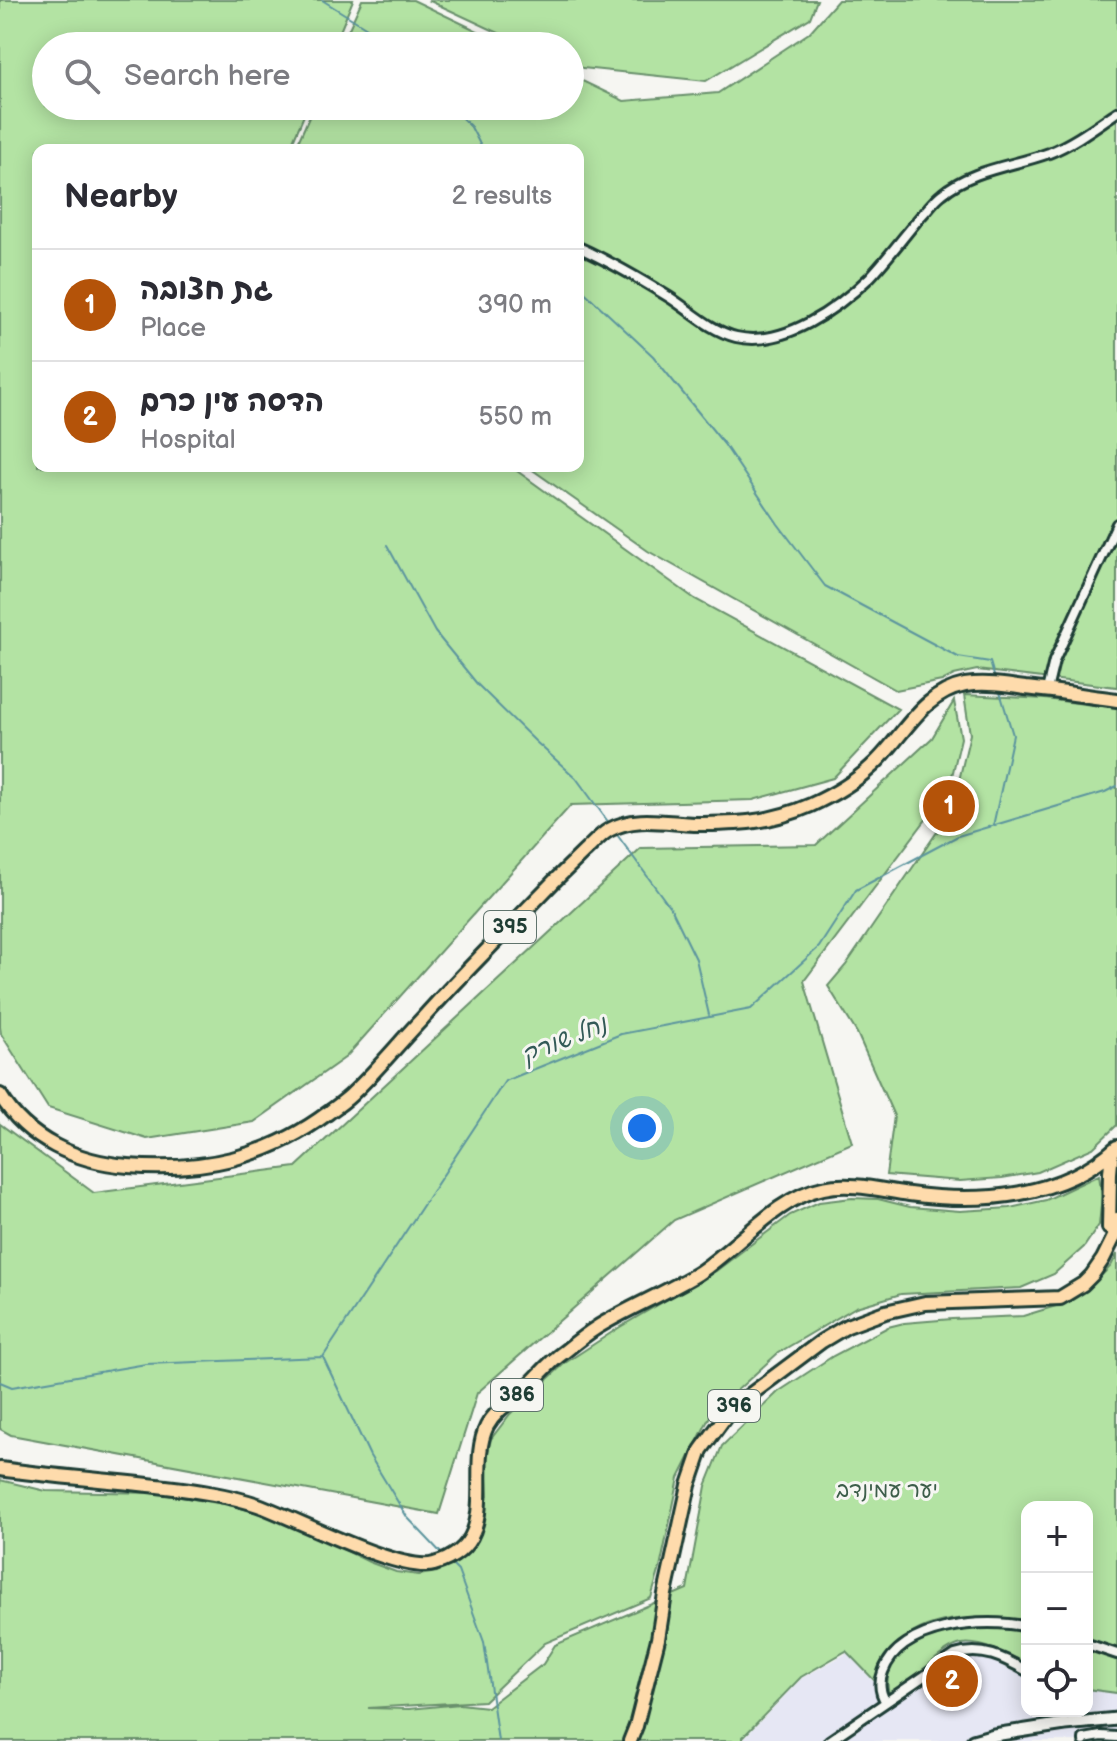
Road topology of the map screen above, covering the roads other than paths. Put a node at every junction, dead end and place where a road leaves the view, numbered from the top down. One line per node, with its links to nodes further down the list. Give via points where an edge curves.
1 (1117, 112): 2 (street, via 1050,152 978,174 941,194 869,277 832,309 776,338 738,338 720,332)
2 (584, 250)
3 (1117, 524): 4 (street, via 1054,661)
4 (1047, 690): 5 (main road, 395); 6 (main road, 395, via 991,684 941,693 845,788 785,815 733,823 640,821 608,830 352,1094 268,1149 206,1165 113,1165 49,1144)
5 (1117, 700)
6 (0, 1095)
7 (1115, 1153): 9 (main road, via 1106,1241); 10 (main road, 386, via 1053,1185 1006,1197 957,1200 842,1185 794,1199 699,1273 596,1328 500,1410 487,1427 480,1454 476,1525 463,1548 430,1566 384,1557 222,1494)
8 (1117, 1219): 9 (main road, via 1103,1259 1083,1284)
9 (1060, 1298): 18 (main road, 396, via 925,1303 885,1312 822,1341 731,1409 701,1450 689,1485 658,1639)
10 (0, 1469)
11 (1021, 1626): 15 (street, via 960,1624 913,1640 885,1666 880,1679)
12 (1090, 1645): 13 (street)
13 (1117, 1654)
14 (1021, 1668): 15 (street, via 987,1653 963,1653)
15 (886, 1702): 19 (street)
16 (1117, 1719): 20 (street, via 1065,1720)
17 (1117, 1737): 21 (street)
18 (630, 1741)
19 (829, 1741)
20 (973, 1741)
21 (1084, 1741)

